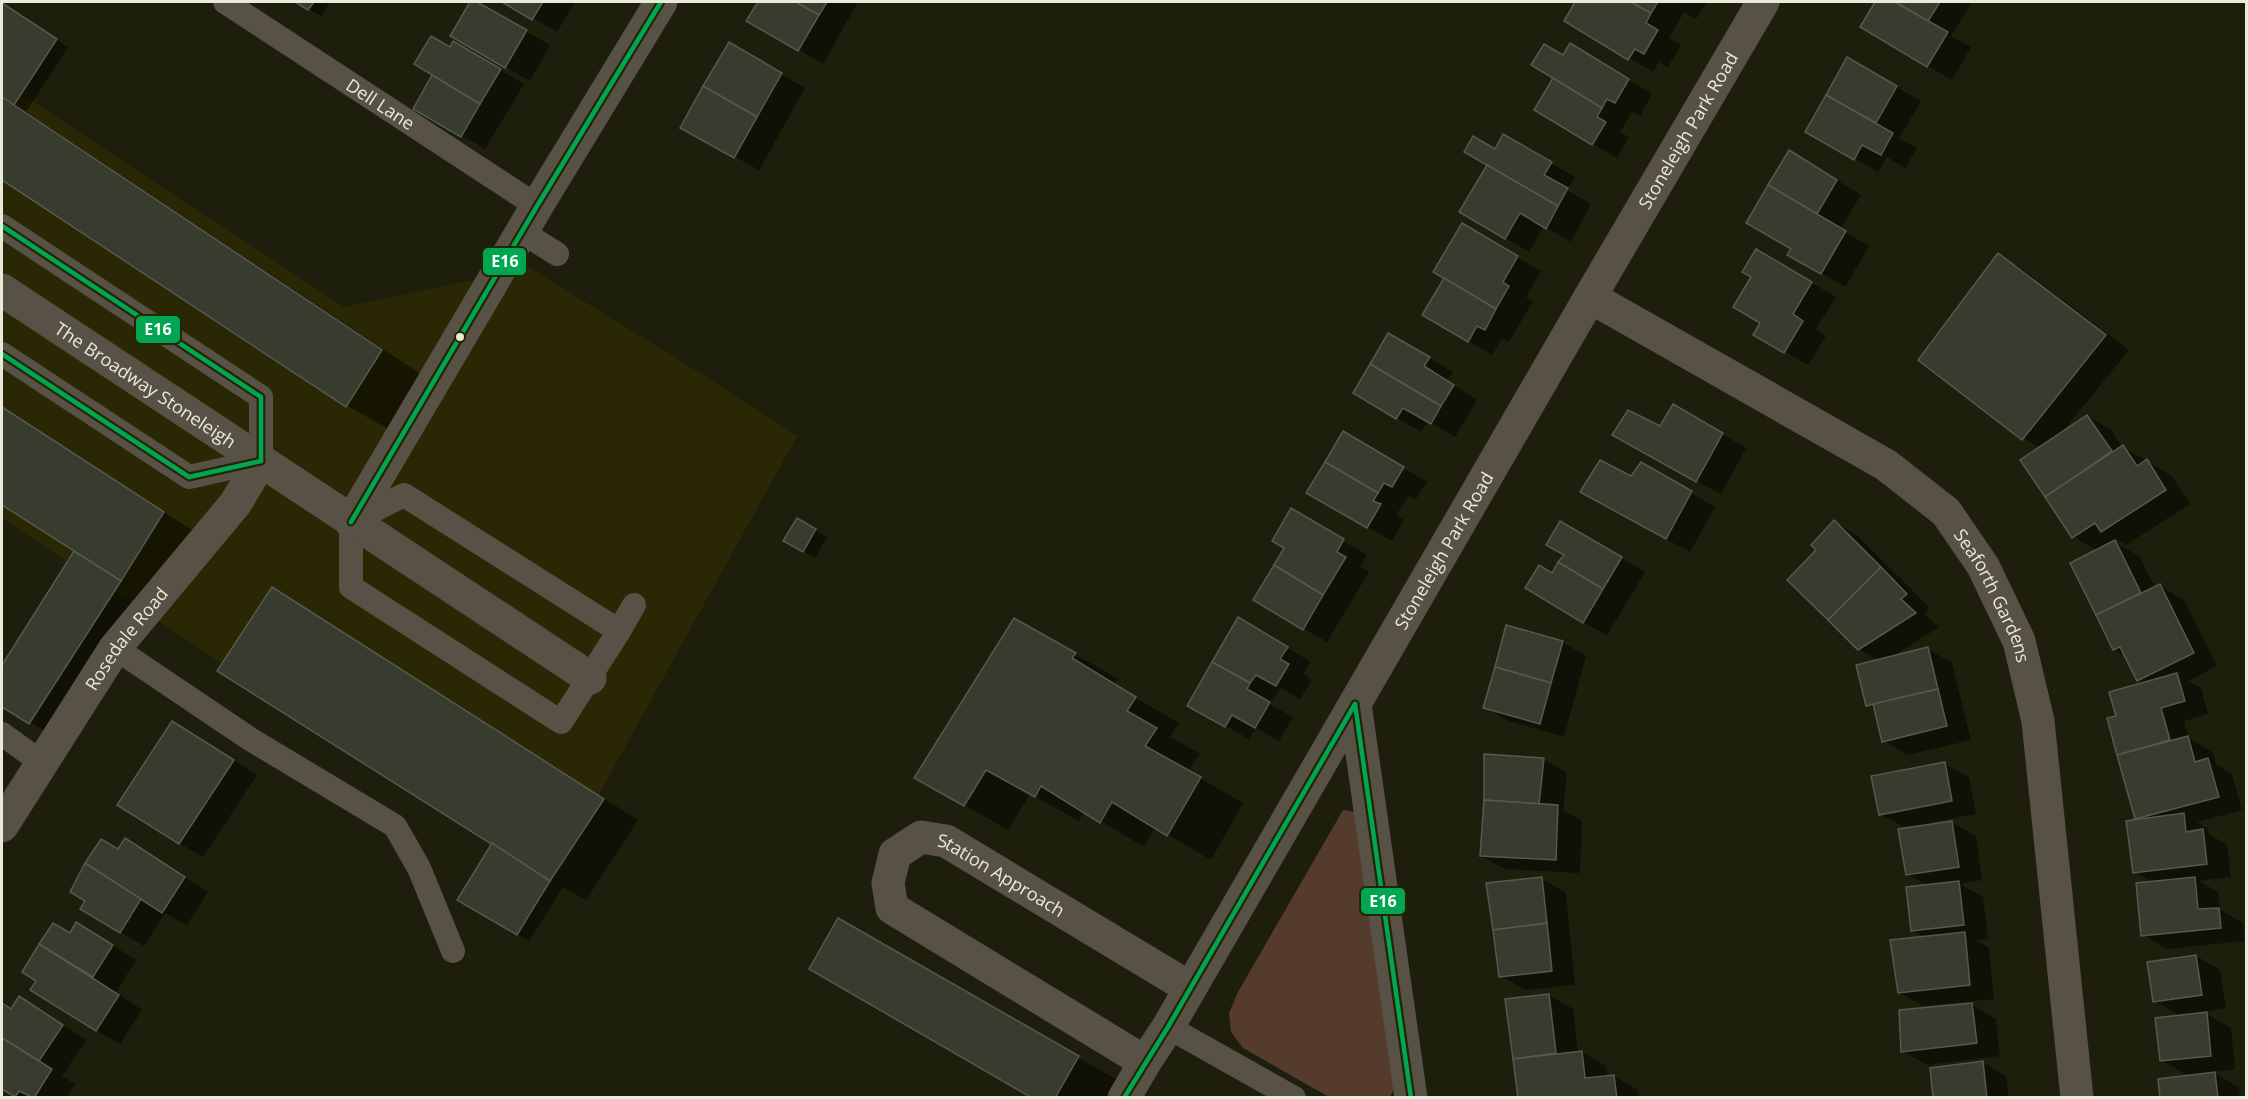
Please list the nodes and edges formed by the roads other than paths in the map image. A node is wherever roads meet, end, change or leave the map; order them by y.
1 (225, 2) edge
2 (661, 2) edge
3 (1763, 2) edge
4 (529, 219) junction
5 (2, 226) edge
6 (557, 254) dead end
7 (2, 290) edge
8 (1590, 297) junction
9 (2, 354) edge
10 (261, 461) junction
11 (351, 522) junction
12 (634, 605) dead end
13 (619, 631) junction
14 (115, 648) junction
15 (590, 678) junction
16 (1355, 704) junction
17 (2, 734) edge
18 (42, 763) junction
19 (2, 826) edge
20 (453, 951) dead end
21 (1190, 988) junction
22 (1168, 1028) junction
23 (1145, 1062) junction
24 (1124, 1098) edge
25 (1294, 1098) edge
26 (1411, 1098) edge
27 (2077, 1098) edge

1 - 4 lane, Dell Lane
2 - 4 street
3 - 8 street, Stoneleigh Park Road
4 - 6 lane, Dell Lane
4 - 11 street
5 - 10 lane
7 - 10 street, The Broadway Stoneleigh
8 - 16 street, Stoneleigh Park Road
8 - 27 street, Seaforth Gardens
9 - 10 lane
10 - 11 street, The Broadway Stoneleigh
10 - 14 street, Rosedale Road
11 - 13 lane
11 - 15 street, The Broadway Stoneleigh
11 - 15 lane
12 - 13 lane
13 - 15 lane
14 - 18 street, Rosedale Road
14 - 20 lane
16 - 21 street, Stoneleigh Park Road
16 - 26 street
17 - 18 lane
18 - 19 street, Rosedale Road
21 - 22 street, Stoneleigh Park Road
21 - 23 street, Station Approach
22 - 23 street, Stoneleigh Park Road
22 - 25 lane
23 - 24 street, Stoneleigh Park Road

